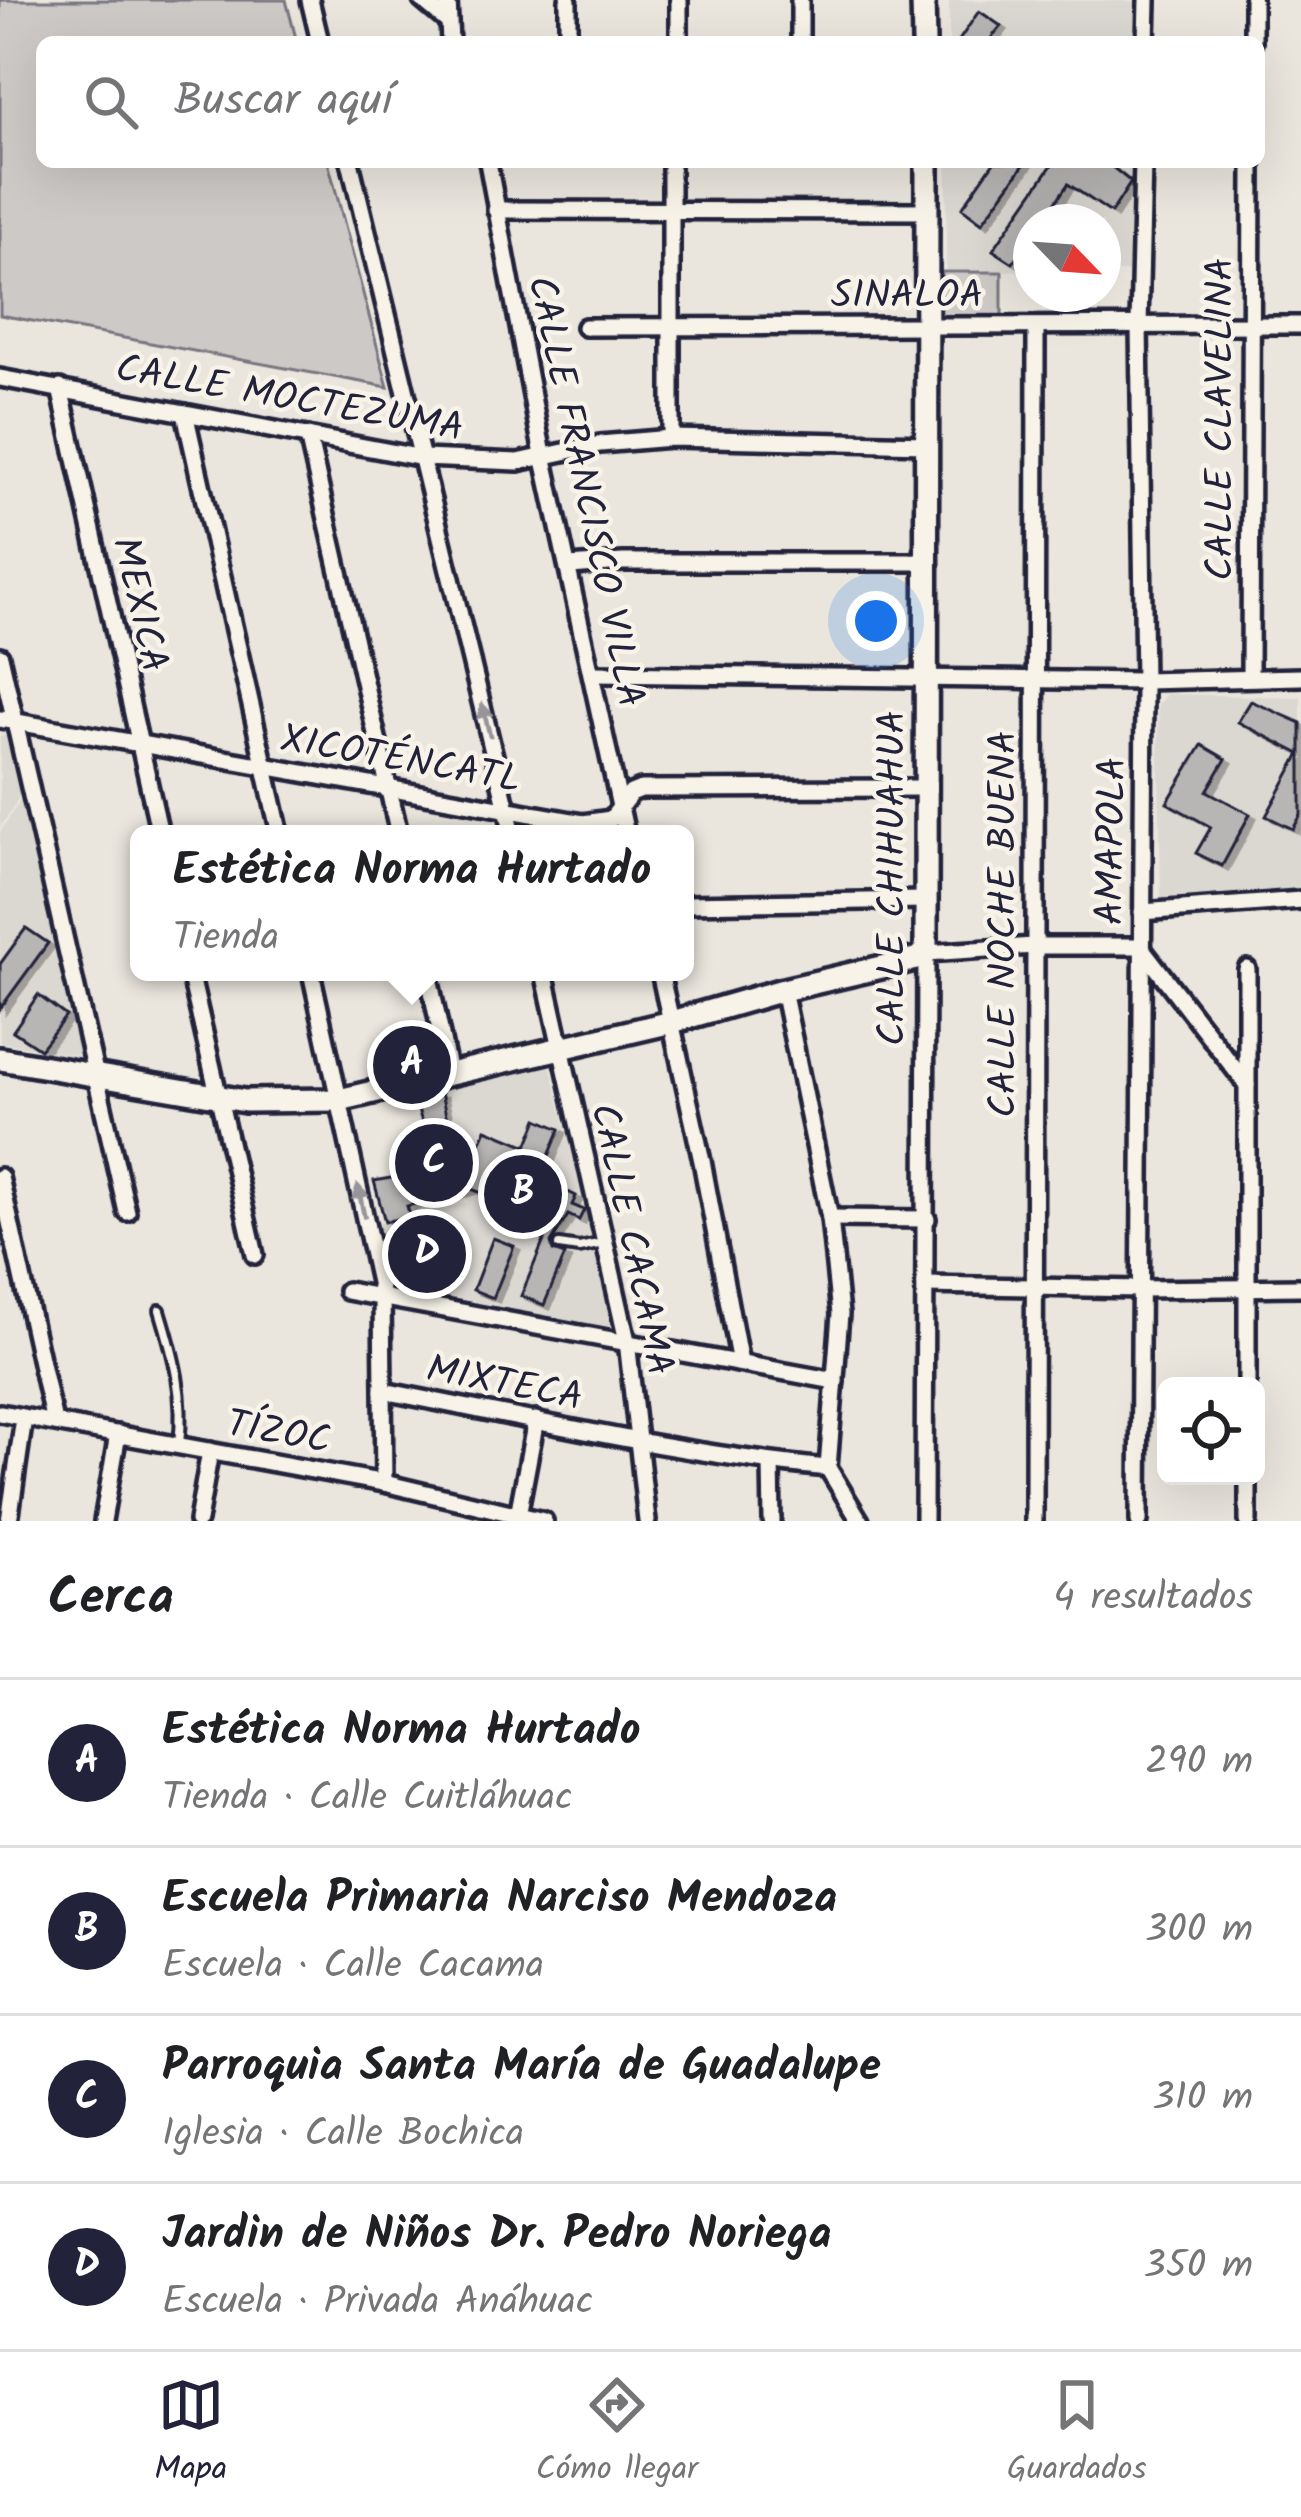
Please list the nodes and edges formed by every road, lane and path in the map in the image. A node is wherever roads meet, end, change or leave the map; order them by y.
1 (310, 0) edge
2 (422, 0) edge
3 (448, 0) edge
4 (568, 0) edge
5 (679, 0) edge
6 (800, 0) edge
7 (922, 0) edge
8 (1147, 0) edge
9 (1253, 0) edge
10 (447, 21) junction
11 (319, 36) edge
12 (449, 36) edge
13 (568, 36) edge
14 (679, 36) edge
15 (800, 36) edge
16 (924, 36) edge
17 (1146, 36) edge
18 (1253, 36) edge
19 (351, 168) edge
20 (489, 168) edge
21 (671, 168) edge
22 (927, 168) edge
23 (1143, 168) edge
24 (1252, 168) edge
25 (496, 210) junction
26 (671, 211) junction
27 (928, 211) junction
28 (673, 324) junction
29 (1139, 326) junction
30 (1252, 326) junction
31 (1301, 326) edge
32 (585, 327) dead end
33 (927, 327) junction
34 (1036, 327) junction
35 (0, 378) edge
36 (60, 388) junction
37 (185, 412) junction
38 (308, 436) junction
39 (670, 438) junction
40 (927, 444) junction
41 (544, 455) junction
42 (423, 458) junction
43 (925, 562) junction
44 (570, 566) junction
45 (0, 656) edge
46 (594, 674) junction
47 (1250, 676) junction
48 (1301, 677) edge
49 (926, 678) junction
50 (1033, 678) junction
51 (1144, 681) junction
52 (8, 720) edge
53 (140, 744) junction
54 (266, 767) junction
55 (924, 788) junction
56 (389, 789) junction
57 (620, 808) junction
58 (507, 809) junction
59 (158, 825) edge
60 (278, 825) edge
61 (396, 825) edge
62 (511, 825) edge
63 (624, 825) edge
64 (924, 900) junction
65 (1301, 900) edge
66 (694, 904) edge
67 (1142, 912) junction
68 (1034, 946) junction
69 (1141, 946) junction
70 (926, 953) junction
71 (1247, 969) dead end
72 (192, 981) edge
73 (313, 981) edge
74 (430, 981) edge
75 (546, 981) edge
76 (662, 981) edge
77 (783, 990) junction
78 (671, 1022) junction
79 (560, 1046) junction
80 (0, 1059) edge
81 (449, 1074) junction
82 (96, 1077) junction
83 (1247, 1084) junction
84 (218, 1097) junction
85 (339, 1100) junction
86 (0, 1177) edge
87 (127, 1212) dead end
88 (830, 1218) junction
89 (927, 1219) junction
90 (604, 1242) junction
91 (559, 1245) dead end
92 (255, 1255) dead end
93 (1034, 1284) junction
94 (925, 1285) junction
95 (1247, 1287) junction
96 (1301, 1287) edge
97 (1141, 1289) junction
98 (347, 1291) dead end
99 (382, 1296) junction
100 (160, 1310) dead end
101 (627, 1341) junction
102 (740, 1363) junction
103 (1247, 1377) edge
104 (835, 1381) junction
105 (383, 1390) junction
106 (0, 1413) edge
107 (24, 1418) junction
108 (536, 1420) junction
109 (54, 1422) junction
110 (118, 1434) junction
111 (638, 1440) junction
112 (178, 1445) junction
113 (210, 1451) junction
114 (771, 1462) junction
115 (828, 1468) junction
116 (384, 1483) junction
117 (1247, 1485) edge
118 (518, 1515) junction
119 (9, 1521) edge
120 (104, 1521) edge
121 (198, 1521) edge
122 (544, 1521) edge
123 (647, 1521) edge
124 (772, 1521) edge
125 (860, 1521) edge
126 (924, 1521) edge
127 (1034, 1521) edge
128 (1139, 1521) edge
129 (1247, 1521) edge

1 - 11 street
2 - 10 street
3 - 10 street
4 - 13 street
5 - 14 street
6 - 15 street
7 - 16 street
8 - 17 street
9 - 18 street
10 - 12 street
19 - 42 street
20 - 25 street, CALLE FRANCISCO VILLA
21 - 26 street
22 - 27 street, CALLE CHIHUAHUA
23 - 29 street, AMAPOLA
24 - 30 street, CALLE CLAVELINA
25 - 26 street
25 - 41 street, CALLE FRANCISCO VILLA
26 - 27 street
26 - 28 street
27 - 33 street, CALLE CHIHUAHUA
28 - 32 street, SINALOA
28 - 33 street, SINALOA
28 - 39 street
29 - 30 street, SINALOA
29 - 34 street, SINALOA
29 - 51 street, AMAPOLA
30 - 31 street, SINALOA
30 - 47 street, CALLE CLAVELINA
33 - 34 street, SINALOA
33 - 40 street, CALLE CHIHUAHUA
34 - 50 street, CALLE NOCHE BUENA
35 - 36 street, CALLE MOCTEZUMA
36 - 37 street, CALLE MOCTEZUMA
36 - 53 street, MEXICA
37 - 38 street, CALLE MOCTEZUMA
37 - 54 street
38 - 42 street, CALLE MOCTEZUMA
38 - 56 street
39 - 40 street, CALLE MOCTEZUMA
39 - 41 street, CALLE MOCTEZUMA
40 - 43 street, CALLE CHIHUAHUA
41 - 42 street, CALLE MOCTEZUMA
41 - 44 street, CALLE FRANCISCO VILLA
58 -> 42 street
43 - 44 street
43 - 49 street, CALLE CHIHUAHUA
44 - 46 street, CALLE FRANCISCO VILLA
45 - 52 street
46 - 49 street
46 - 57 street, CALLE FRANCISCO VILLA
47 - 48 street
47 - 51 street
49 - 50 street
49 - 55 street, CALLE CHIHUAHUA
50 - 51 street
50 - 68 street, CALLE NOCHE BUENA
51 - 67 street, AMAPOLA
52 - 53 street, XICOTÉNCATL
52 - 82 street
53 - 54 street, XICOTÉNCATL
53 - 59 street, MEXICA
54 - 56 street, XICOTÉNCATL
54 - 60 street
55 - 57 street, XICOTÉNCATL
55 - 64 street, CALLE CHIHUAHUA
56 - 58 street, XICOTÉNCATL
56 - 61 street
57 - 58 street, XICOTÉNCATL
57 - 63 street, CALLE FRANCISCO VILLA
58 - 62 street
64 - 66 street
64 - 70 street, CALLE CHIHUAHUA
65 - 67 street
67 - 69 street, AMAPOLA
68 - 69 street
68 - 70 street
68 - 93 street, CALLE NOCHE BUENA
69 - 83 street
69 - 97 street, AMAPOLA
70 - 77 street
70 - 89 street, CALLE CHIHUAHUA
71 - 83 street
72 - 84 street
73 - 85 street
74 - 81 street
75 - 79 street, CALLE CACAMA
76 - 78 street
77 - 78 street
77 - 88 street
78 - 79 street
78 - 102 street
79 - 81 street
79 - 90 street, CALLE CACAMA
80 - 82 street
81 - 85 street
82 - 84 street
82 - 87 street
83 - 95 street
84 - 85 street
84 - 92 street
99 -> 85 street
86 - 109 street
88 - 89 street
88 - 104 street
89 - 94 street, CALLE CHIHUAHUA
90 - 91 lane
90 - 101 street, CALLE CACAMA
93 - 94 street
93 - 97 street
93 - 127 street, CALLE NOCHE BUENA
94 - 126 street, CALLE CHIHUAHUA
95 - 96 street
95 - 97 street
95 - 103 street
97 - 128 street, AMAPOLA
98 - 99 street
99 - 101 street
99 - 105 street
100 - 112 lane
101 - 102 street
101 - 111 street, CALLE CACAMA
102 - 104 street
104 - 115 street
105 - 108 street, MIXTECA
105 - 116 street
106 - 107 street, TÍZOC
107 - 109 street, TÍZOC
107 - 119 street
108 - 111 street, MIXTECA
108 - 118 street
109 - 110 street, TÍZOC
110 - 112 street, TÍZOC
110 - 120 street
111 - 114 street, MIXTECA
111 - 123 street, CALLE CACAMA
112 - 113 street, TÍZOC
113 - 116 street, TÍZOC
113 - 121 street
114 - 115 street, MIXTECA
114 - 124 street
115 - 125 street
116 - 118 street, TÍZOC
117 - 129 street
118 - 122 street, TÍZOC

